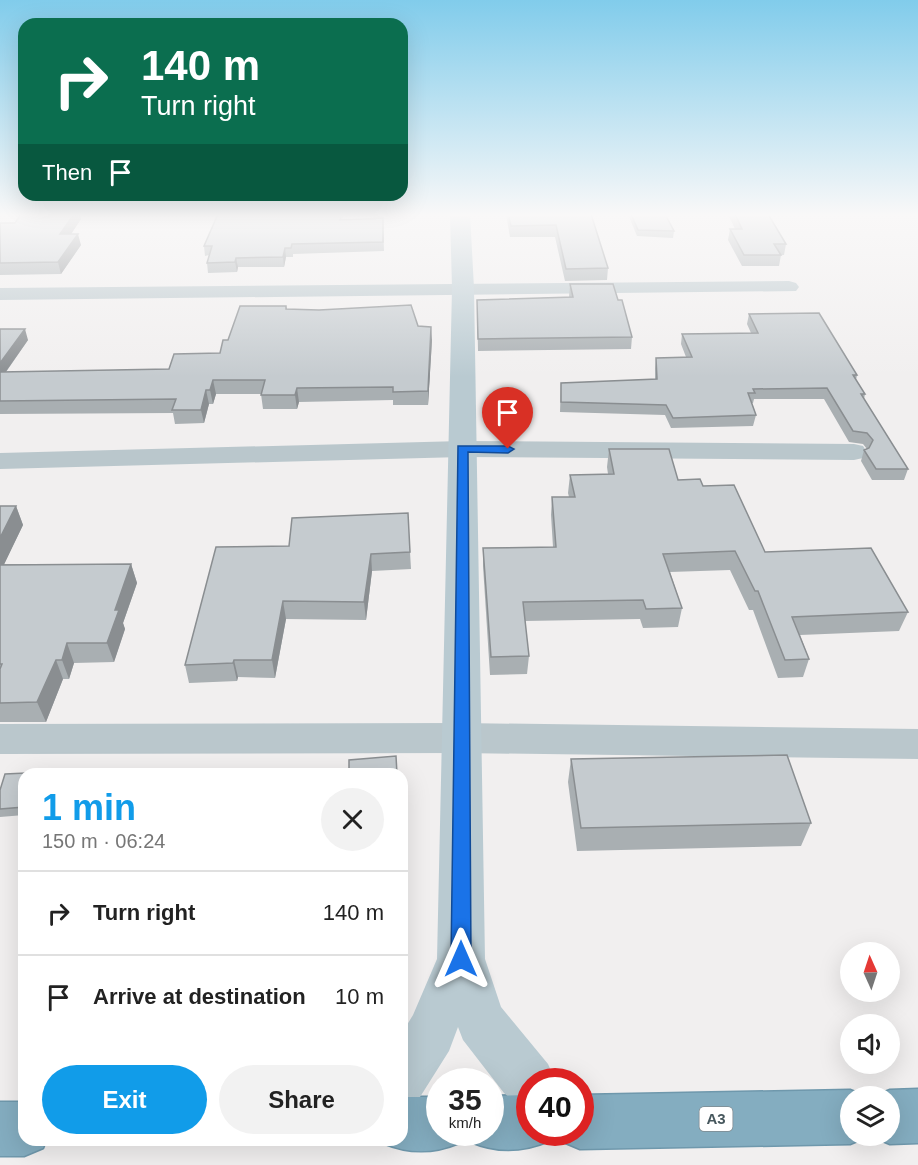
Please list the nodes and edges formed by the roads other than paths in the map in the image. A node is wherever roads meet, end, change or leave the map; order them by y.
1 (462, 268) edge
2 (789, 287) dead end
3 (463, 288) junction
4 (0, 294) edge
5 (462, 449) junction
6 (854, 452) dead end
7 (0, 461) edge
8 (461, 738) junction
9 (0, 739) edge
10 (918, 744) edge
11 (461, 959) junction
12 (517, 1068) edge
13 (408, 1069) edge
14 (918, 1116) edge
15 (840, 1117) edge
16 (900, 1117) edge
17 (594, 1121) edge
18 (408, 1124) edge
19 (426, 1124) edge
20 (0, 1129) edge
21 (18, 1129) edge

1 - 3 street
2 - 3 street
3 - 4 street
3 - 5 street
5 - 6 street
5 - 7 street
5 - 8 street
8 - 9 street
8 - 10 street
8 - 11 street
11 - 12 street
11 - 13 street
14 - 16 highway
15 - 17 highway, A3
18 - 19 highway
20 - 21 highway

